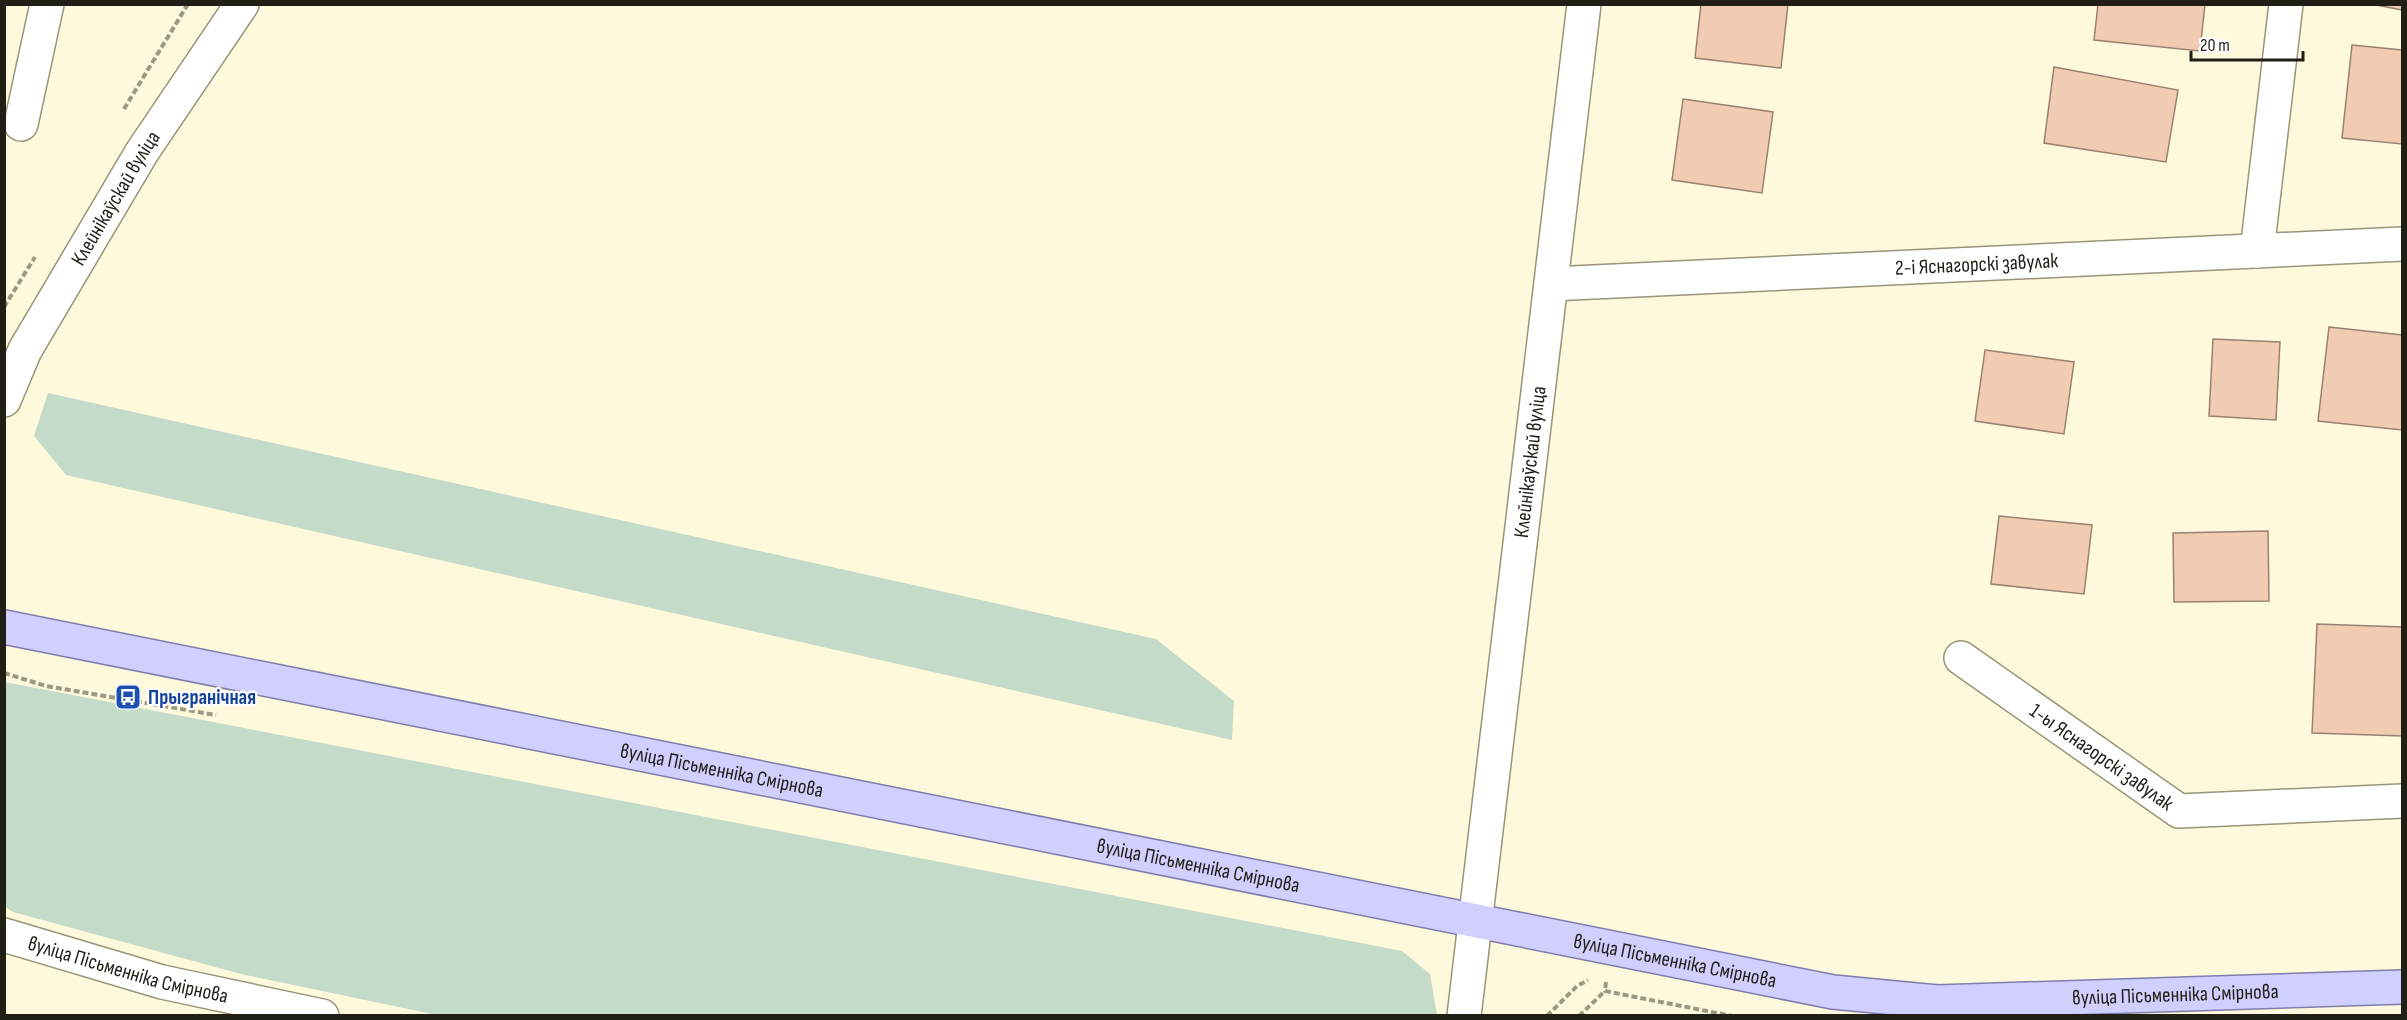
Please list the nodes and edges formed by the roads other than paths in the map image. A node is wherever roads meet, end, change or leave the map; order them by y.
1 (46, 4) edge
2 (242, 4) edge
3 (1584, 4) edge
4 (2286, 4) edge
5 (21, 123) dead end
6 (2403, 244) edge
7 (2257, 251) junction
8 (1551, 284) junction
9 (4, 400) edge
10 (4, 627) edge
11 (1961, 658) dead end
12 (2403, 801) edge
13 (1476, 920) junction
14 (4, 935) edge
15 (2403, 987) edge
16 (322, 1016) edge
17 (1464, 1016) edge

1 - 5 street
2 - 9 street, Клейнікаўскай вуліца
3 - 8 street, Клейнікаўскай вуліца
4 - 7 street
6 - 7 street, 2-і Яснагорскі завулак
7 - 8 street, 2-і Яснагорскі завулак
8 - 13 street, Клейнікаўскай вуліца
10 - 13 main road, вуліца Пісьменніка Смірнова
11 - 12 street, 1-ы Яснагорскі завулак
13 - 15 main road, вуліца Пісьменніка Смірнова
13 - 17 street, Клейнікаўскай вуліца
14 - 16 street, вуліца Пісьменніка Смірнова

